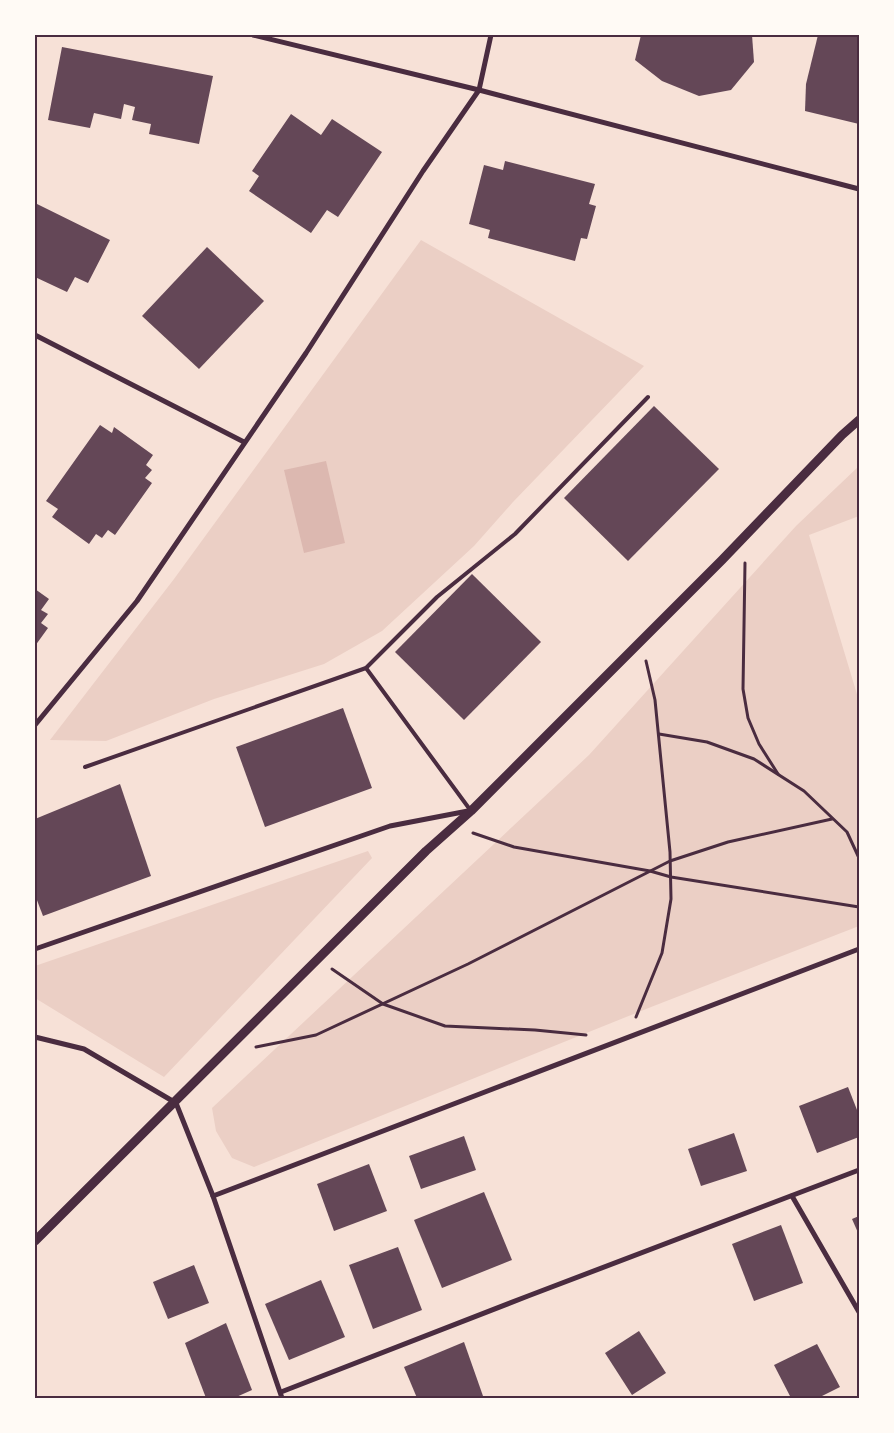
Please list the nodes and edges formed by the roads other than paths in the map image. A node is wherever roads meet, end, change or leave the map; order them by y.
1 (253, 35) edge
2 (491, 35) edge
3 (479, 90) junction
4 (859, 189) edge
5 (35, 335) edge
6 (648, 397) dead end
7 (859, 420) edge
8 (244, 442) junction
9 (366, 668) junction
10 (35, 725) edge
11 (85, 767) dead end
12 (471, 811) junction
13 (35, 949) edge
14 (859, 949) edge
15 (35, 1037) edge
16 (176, 1103) junction
17 (859, 1170) edge
18 (213, 1196) junction
19 (792, 1196) junction
20 (35, 1241) edge
21 (859, 1312) edge
22 (281, 1395) edge

1 - 3 street
2 - 3 street
3 - 4 street
3 - 8 street
5 - 8 street
6 - 9 lane
7 - 12 street
8 - 10 street
9 - 11 lane
9 - 12 lane
12 - 13 street
12 - 16 street
14 - 18 street
15 - 16 street
16 - 18 street
16 - 20 street
17 - 19 street
18 - 22 street
19 - 21 street
19 - 22 street

